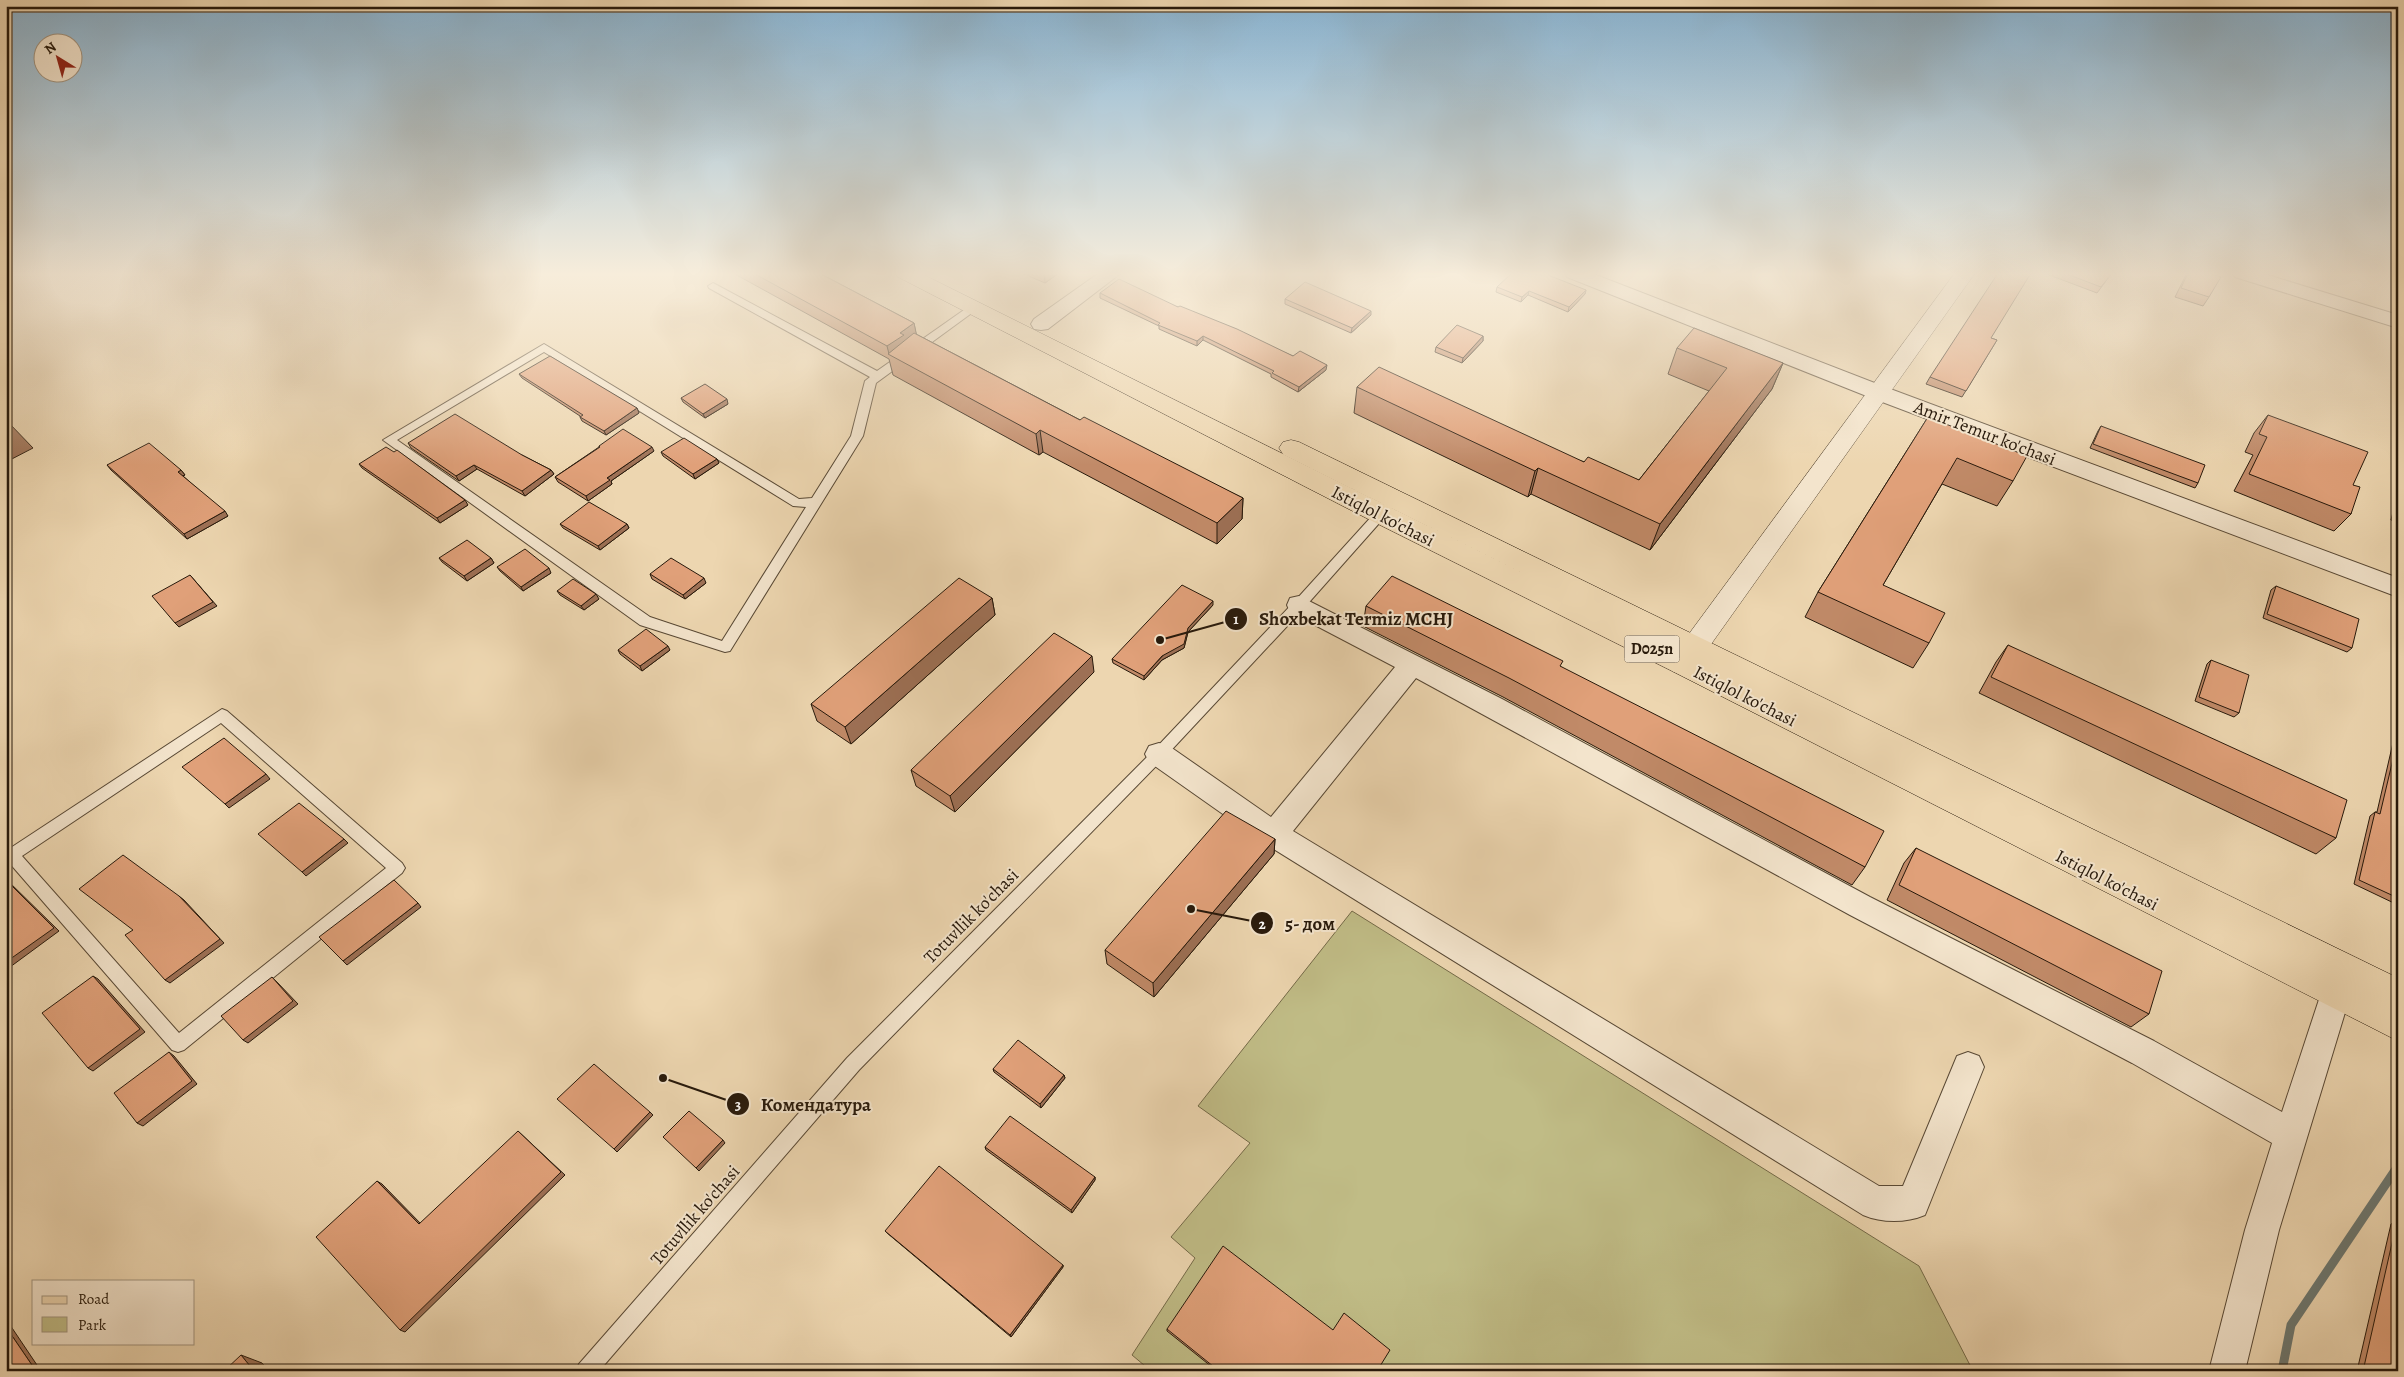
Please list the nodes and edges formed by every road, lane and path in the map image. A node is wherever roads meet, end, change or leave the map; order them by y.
1 (806, 337) edge
2 (932, 337) edge
3 (1037, 337) edge
4 (1067, 337) edge
5 (1738, 337) edge
6 (1917, 337) edge
7 (877, 376) junction
8 (1877, 392) junction
9 (815, 502) junction
10 (1388, 507) junction
11 (2398, 588) edge
12 (1300, 605) junction
13 (1688, 656) junction
14 (1413, 664) junction
15 (1159, 754) junction
16 (1274, 834) junction
17 (9, 854) edge
18 (2339, 982) junction
19 (2398, 994) edge
20 (2398, 1026) edge
21 (1968, 1067) dead end
22 (2292, 1136) junction
23 (586, 1371) edge
24 (2227, 1371) edge

1 - 7 lane
2 - 7 lane
3 - 10 main road, Istiqlol ko'chasi / D025n
4 - 10 main road, Istiqlol ko'chasi / D025n
5 - 8 street, Amir Temur ko'chasi
6 - 8 street
7 - 9 lane
8 - 11 street, Amir Temur ko'chasi
8 - 13 street
9 - 9 lane
10 - 12 lane, Totuvllik ko'chasi
10 - 13 main road, Istiqlol ko'chasi / D025n
12 - 14 street
12 - 15 lane, Totuvllik ko'chasi
13 - 18 main road, Istiqlol ko'chasi / D025n
14 - 16 street
14 - 22 street
15 - 16 street
15 - 23 lane, Totuvllik ko'chasi
16 - 21 street
17 - 17 lane
18 - 19 main road, Istiqlol ko'chasi / D025n
18 - 20 main road, Istiqlol ko'chasi / D025n
18 - 22 street
22 - 24 street

